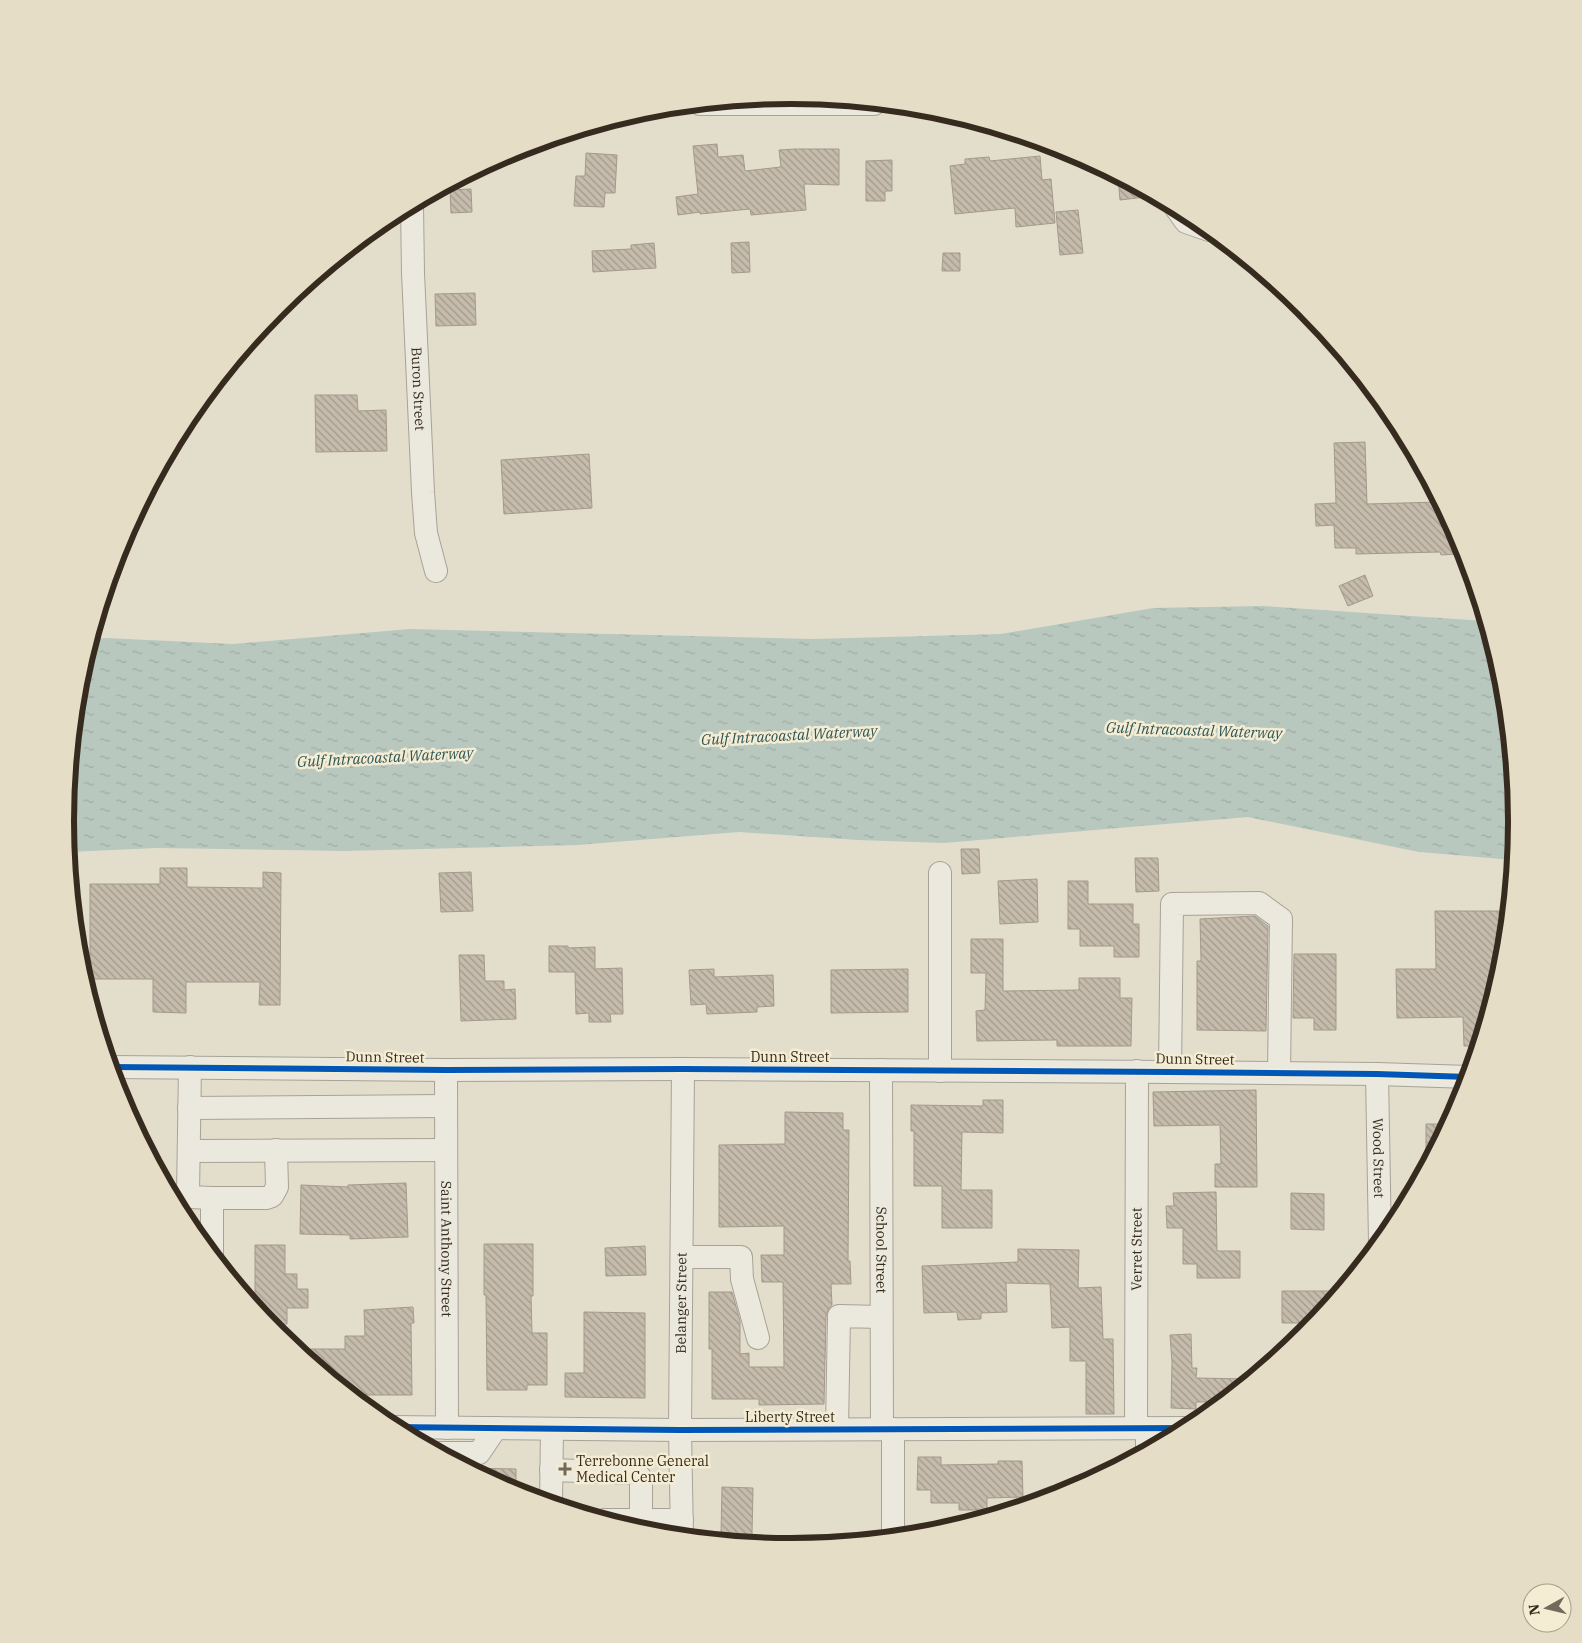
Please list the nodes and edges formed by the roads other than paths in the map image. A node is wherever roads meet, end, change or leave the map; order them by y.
1 (412, 213) edge
2 (436, 571) dead end
3 (940, 873) dead end
4 (117, 1067) edge
5 (190, 1067) junction
6 (683, 1069) junction
7 (446, 1070) junction
8 (880, 1070) junction
9 (940, 1071) junction
10 (1137, 1072) junction
11 (1170, 1072) junction
12 (1279, 1073) junction
13 (1377, 1074) junction
14 (1461, 1077) edge
15 (446, 1106) junction
16 (189, 1108) junction
17 (276, 1150) junction
18 (446, 1150) junction
19 (189, 1151) junction
20 (212, 1198) junction
21 (1380, 1230) edge
22 (212, 1244) edge
23 (682, 1256) junction
24 (882, 1317) junction
25 (758, 1338) dead end
26 (407, 1427) edge
27 (447, 1428) junction
28 (496, 1428) junction
29 (1142, 1428) junction
30 (1173, 1428) edge
31 (552, 1429) junction
32 (837, 1429) junction
33 (887, 1429) junction
34 (680, 1430) junction
35 (1146, 1445) edge
36 (451, 1453) edge
37 (552, 1470) junction
38 (551, 1498) edge
39 (641, 1523) edge
40 (658, 1526) edge
41 (682, 1528) edge
42 (892, 1532) edge

1 - 2 street, Buron Street
3 - 9 street
4 - 5 street, Dunn Street
5 - 7 street, Dunn Street
5 - 16 street
6 - 7 street, Dunn Street
6 - 8 street, Dunn Street
6 - 23 street, Belanger Street
7 - 15 street, Saint Anthony Street
8 - 9 street, Dunn Street
8 - 24 street, School Street
9 - 10 street, Dunn Street
10 - 11 street, Dunn Street
10 - 29 street, Verret Street
11 - 12 street, Dunn Street
11 - 12 street
12 - 13 street, Dunn Street
13 - 14 street, Dunn Street
13 - 21 street, Wood Street
15 - 16 street
15 - 18 street, Saint Anthony Street
16 - 19 street
17 - 18 street
17 - 19 street
17 - 20 street
18 - 27 street, Saint Anthony Street
19 - 20 street
20 - 22 street
23 - 25 street
23 - 34 street, Belanger Street
24 - 32 street
24 - 33 street, School Street
26 - 27 street, Liberty Street
27 - 28 street, Liberty Street
28 - 31 street, Liberty Street
28 - 36 street
29 - 30 street, Liberty Street
29 - 33 street, Liberty Street
29 - 35 street, Verret Street
31 - 34 street, Liberty Street
31 - 37 street
32 - 33 street, Liberty Street
32 - 34 street, Liberty Street
33 - 42 street, School Street
34 - 41 street, Belanger Street
37 - 38 street
37 - 39 street
40 - 41 street

